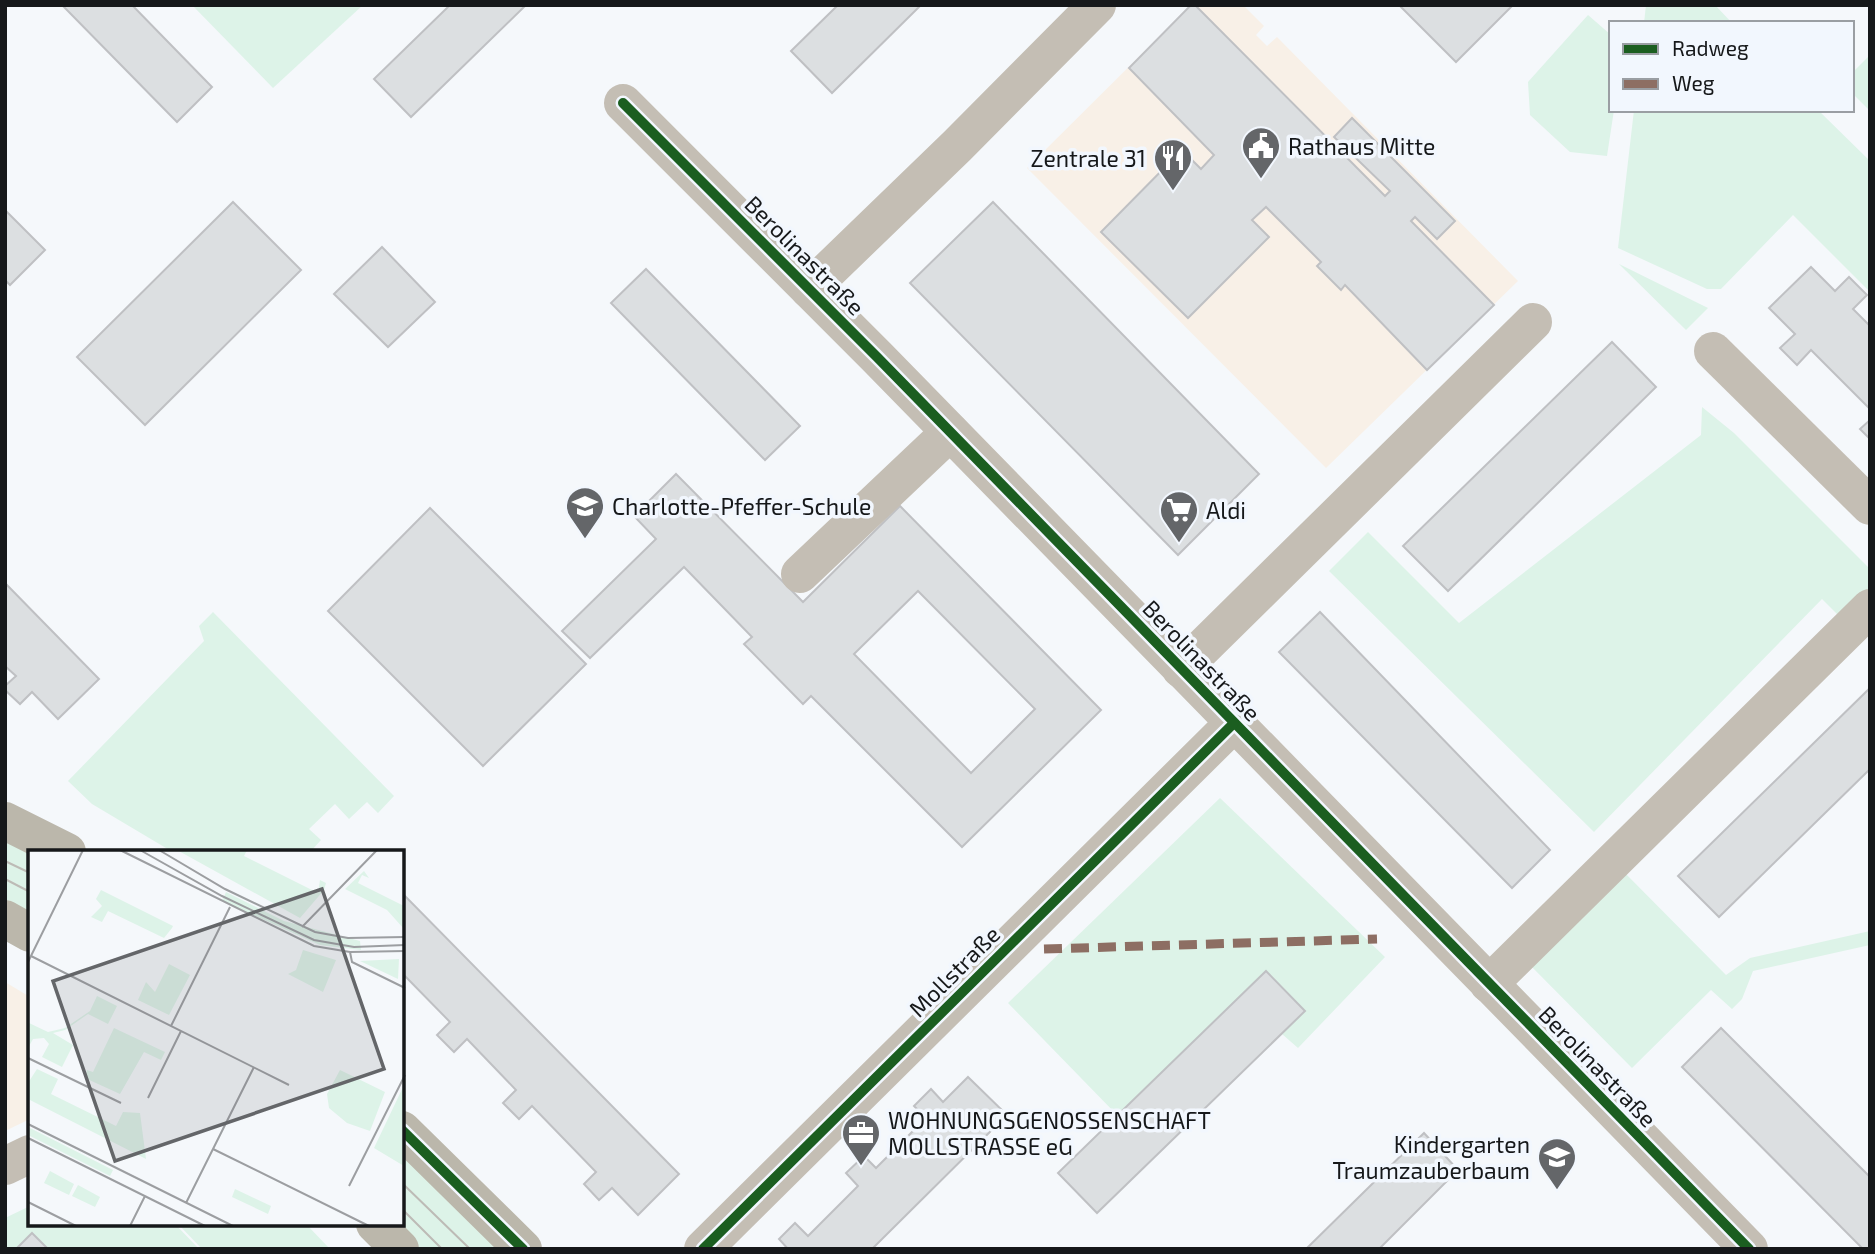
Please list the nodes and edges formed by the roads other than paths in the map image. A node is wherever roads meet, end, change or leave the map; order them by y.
1 (1097, 5) edge
2 (624, 103) dead end
3 (809, 289) junction
4 (1533, 322) dead end
5 (1713, 351) dead end
6 (950, 432) junction
7 (1870, 506) edge
8 (800, 574) dead end
9 (1870, 608) edge
10 (1181, 669) junction
11 (1234, 723) junction
12 (5, 821) edge
13 (65, 850) edge
14 (5, 919) edge
15 (28, 932) edge
16 (1489, 984) junction
17 (404, 1132) edge
18 (28, 1155) edge
19 (5, 1166) edge
20 (377, 1226) edge
21 (400, 1249) edge
22 (523, 1249) edge
23 (703, 1249) edge
24 (1749, 1249) edge

1 - 3 street, Berolinastraße
2 - 3 street, Berolinastraße
3 - 6 street, Berolinastraße
4 - 10 street, Berolinastraße
5 - 7 street
6 - 8 street
6 - 10 street, Berolinastraße
9 - 16 street
10 - 11 street, Berolinastraße
11 - 16 street, Berolinastraße
11 - 23 street, Mollstraße
12 - 13 main road
14 - 15 main road
16 - 24 street, Berolinastraße
17 - 22 main road
18 - 19 street
20 - 21 main road

